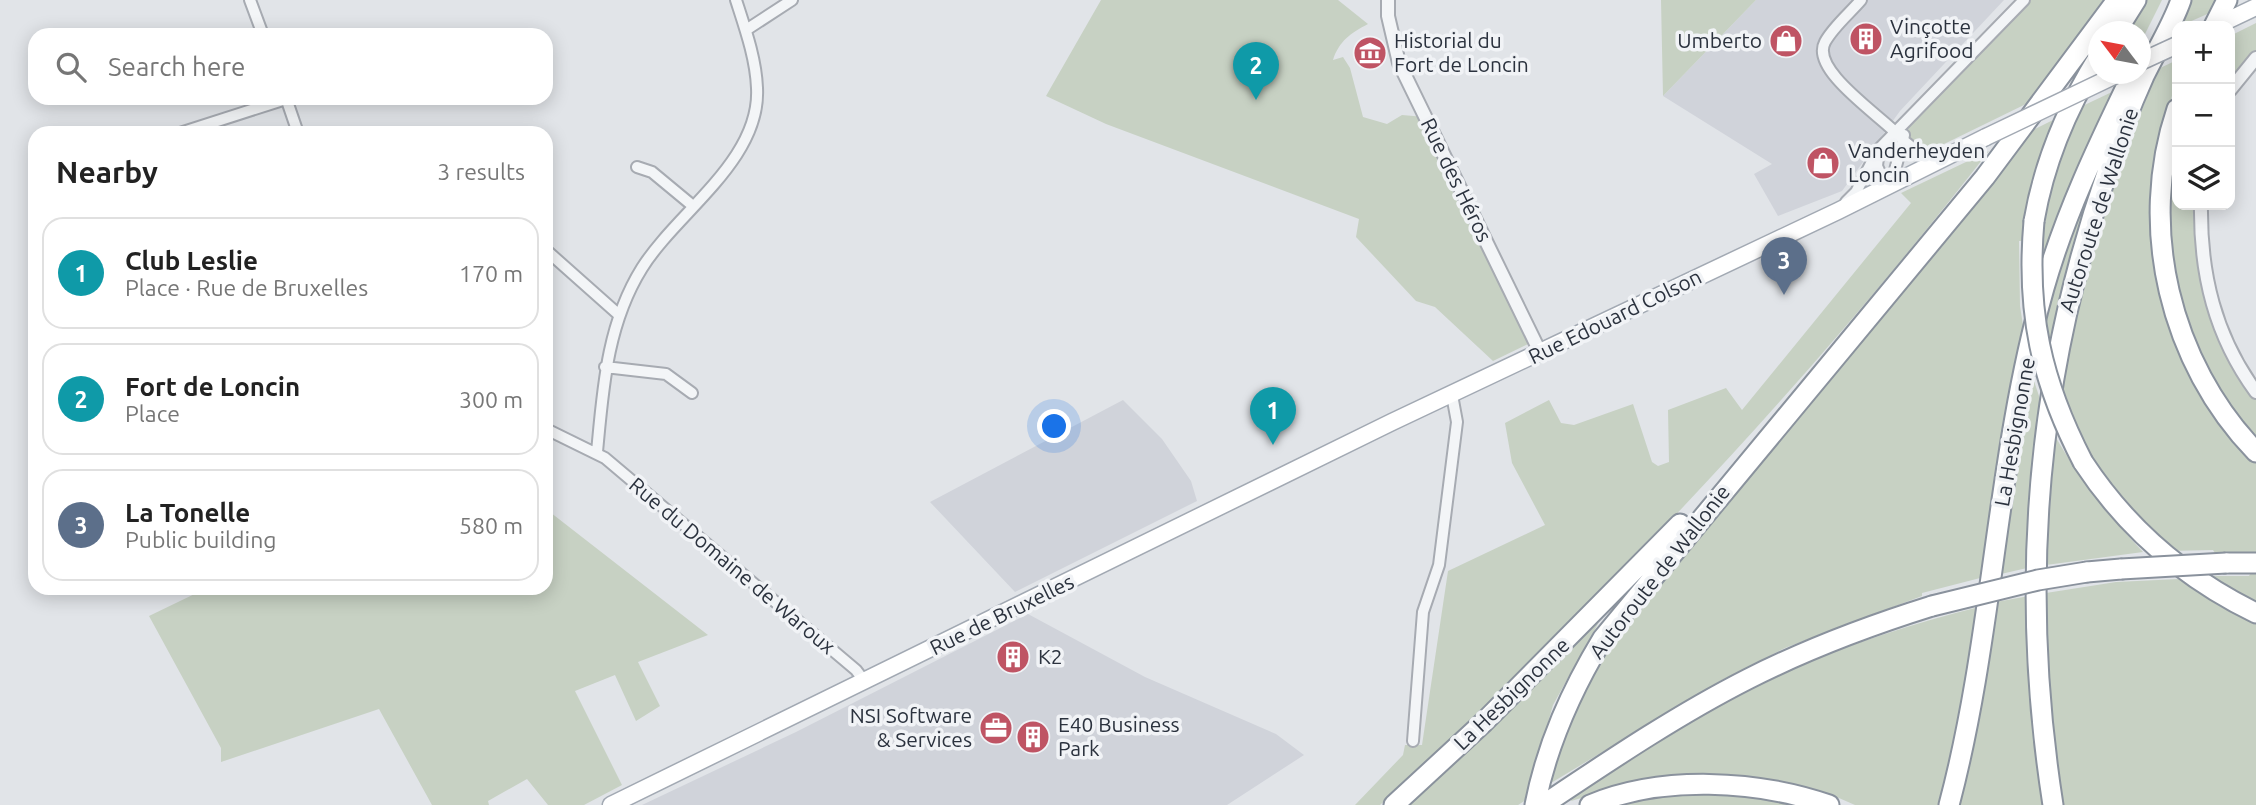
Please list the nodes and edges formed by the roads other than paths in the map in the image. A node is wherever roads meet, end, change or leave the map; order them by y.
1 (250, 0) edge
2 (736, 0) edge
3 (792, 0) edge
4 (1388, 0) edge
5 (1861, 0) edge
6 (2024, 0) edge
7 (2117, 0) edge
8 (2136, 0) edge
9 (2173, 0) edge
10 (2180, 0) edge
11 (2227, 0) edge
12 (2249, 10) edge
13 (2123, 21) edge
14 (2217, 21) edge
15 (2226, 21) edge
16 (260, 28) edge
17 (746, 30) junction
18 (2151, 41) edge
19 (2172, 47) edge
20 (2151, 56) edge
21 (2256, 58) edge
22 (2088, 76) edge
23 (2097, 84) edge
24 (2128, 84) edge
25 (2235, 84) edge
26 (265, 105) edge
27 (288, 105) edge
28 (1911, 116) junction
29 (201, 126) edge
30 (296, 126) edge
31 (2172, 128) edge
32 (1893, 132) junction
33 (1903, 141) junction
34 (1879, 149) junction
35 (1951, 154) junction
36 (637, 167) dead end
37 (1886, 186) junction
38 (693, 206) junction
39 (1842, 208) junction
40 (2202, 210) edge
41 (553, 256) edge
42 (618, 314) junction
43 (1541, 354) junction
44 (606, 367) junction
45 (2256, 392) edge
46 (692, 393) dead end
47 (1452, 396) junction
48 (1802, 397) junction
49 (1392, 422) joint
50 (553, 432) edge
51 (597, 452) junction
52 (2256, 452) edge
53 (2256, 563) edge
54 (2256, 613) edge
55 (865, 682) junction
56 (1413, 741) dead end
57 (611, 805) edge
58 (1394, 805) edge
59 (1535, 805) edge
60 (1543, 805) edge
61 (1590, 805) edge
62 (1829, 805) edge
63 (1949, 805) edge
64 (2053, 805) edge

1 - 16 street
2 - 17 street
3 - 17 street
4 - 43 street, Rue des Héros
5 - 32 street
6 - 28 street
7 - 48 highway
8 - 13 highway
9 - 18 highway
10 - 64 highway, Autoroute de Wallonie
11 - 14 highway
12 - 15 main road
17 - 38 street
19 - 20 main road, bridge
21 - 25 street
22 - 54 highway, bridge
23 - 35 main road, Rue Edouard Colson, bridge
24 - 63 highway, La Hesbignonne
26 - 29 street
27 - 30 street
28 - 32 street
28 - 33 street
31 - 52 highway
32 - 33 street
32 - 34 street
33 - 35 street
33 - 37 street
34 - 37 street
34 - 39 street
35 - 37 main road, Rue Edouard Colson
36 - 38 street
37 - 39 main road, Rue Edouard Colson
38 - 42 street
39 - 43 main road, Rue Edouard Colson
40 - 45 street
41 - 42 street
42 - 44 street
43 - 47 main road, Rue Edouard Colson
44 - 46 street
44 - 51 street
47 - 49 main road, Rue Edouard Colson
47 - 56 street
48 - 58 highway, La Hesbignonne
48 - 59 highway, Autoroute de Wallonie
49 - 55 main road, Rue de Bruxelles
50 - 51 street, Rue du Domaine de Waroux
51 - 55 street, Rue du Domaine de Waroux
53 - 60 highway, bridge
55 - 57 main road, Rue de Bruxelles
61 - 62 highway

